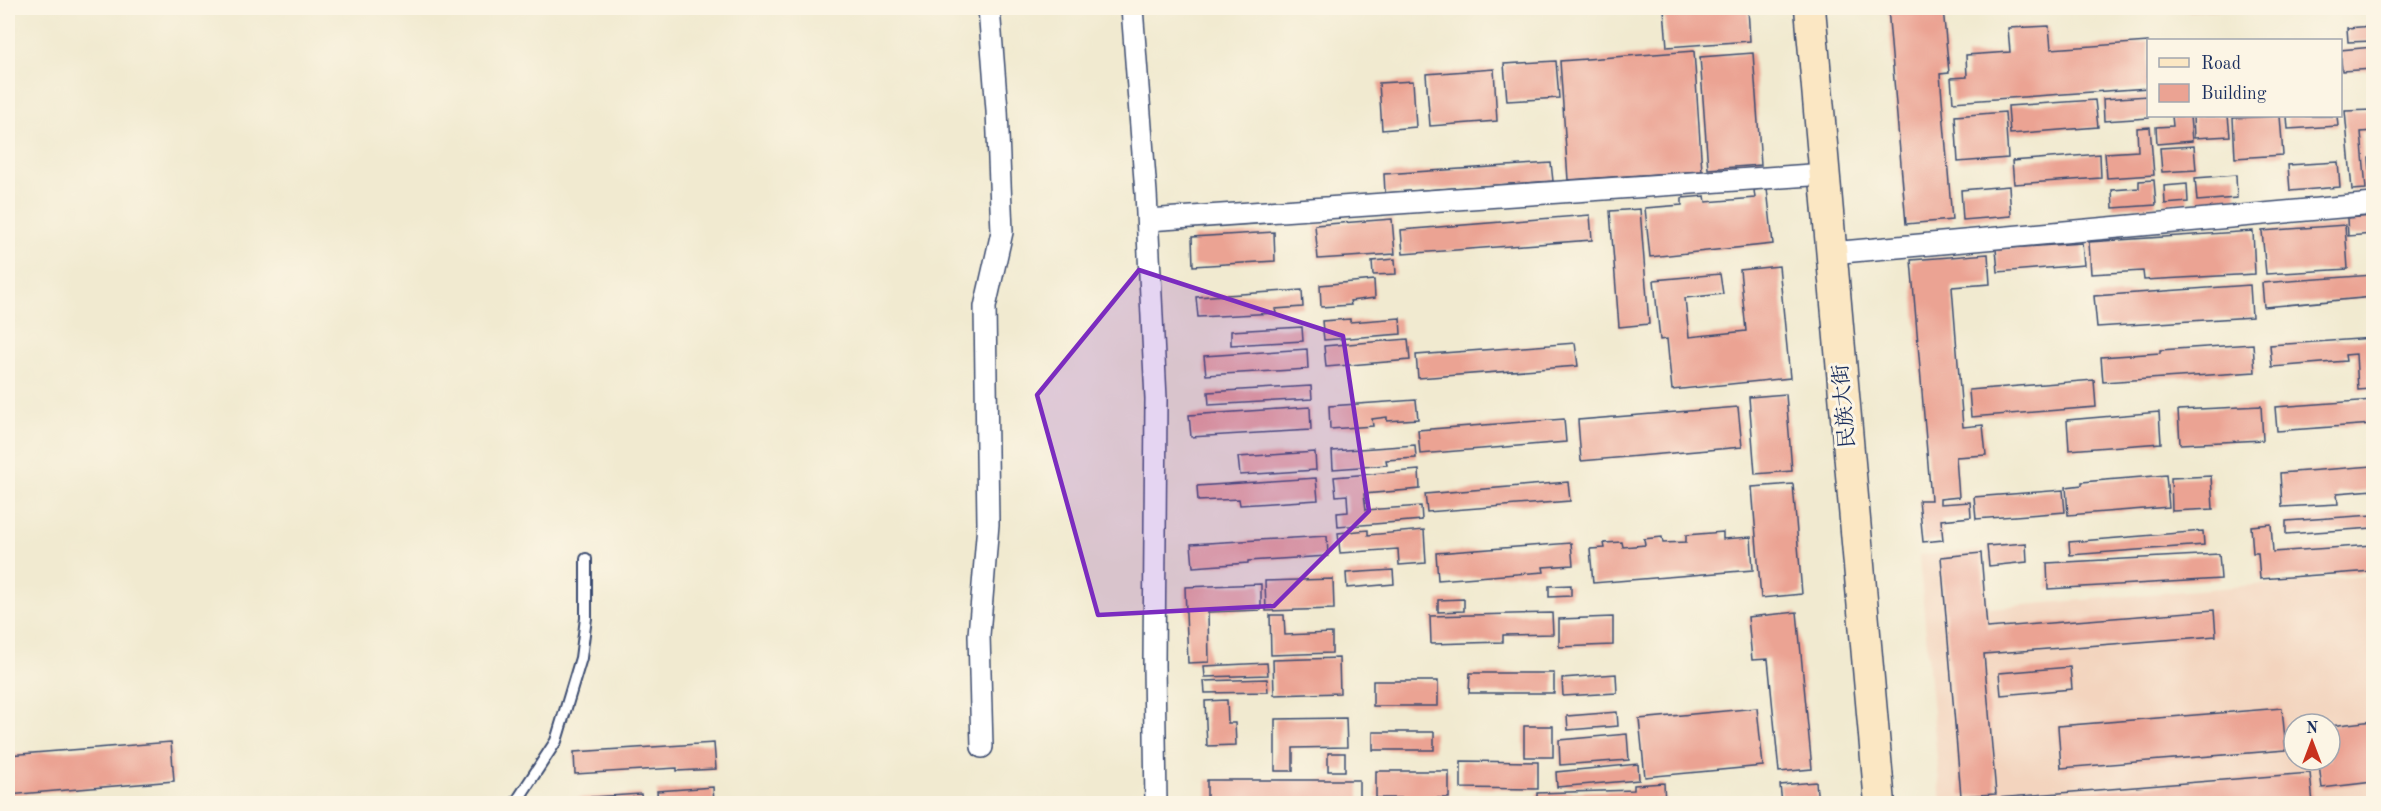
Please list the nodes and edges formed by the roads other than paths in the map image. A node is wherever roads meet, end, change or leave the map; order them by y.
1 (989, 8) edge
2 (1132, 8) edge
3 (1808, 9) edge
4 (1825, 174) junction
5 (2373, 204) edge
6 (1148, 220) junction
7 (1832, 253) junction
8 (586, 559) dead end
9 (982, 747) dead end
10 (515, 804) edge
11 (1156, 804) edge
12 (1880, 804) edge

1 - 9 street
2 - 6 street
3 - 4 main road, 民族大街
4 - 6 street
4 - 7 main road, 民族大街
5 - 7 street
6 - 11 street
7 - 12 main road, 民族大街
8 - 10 lane

